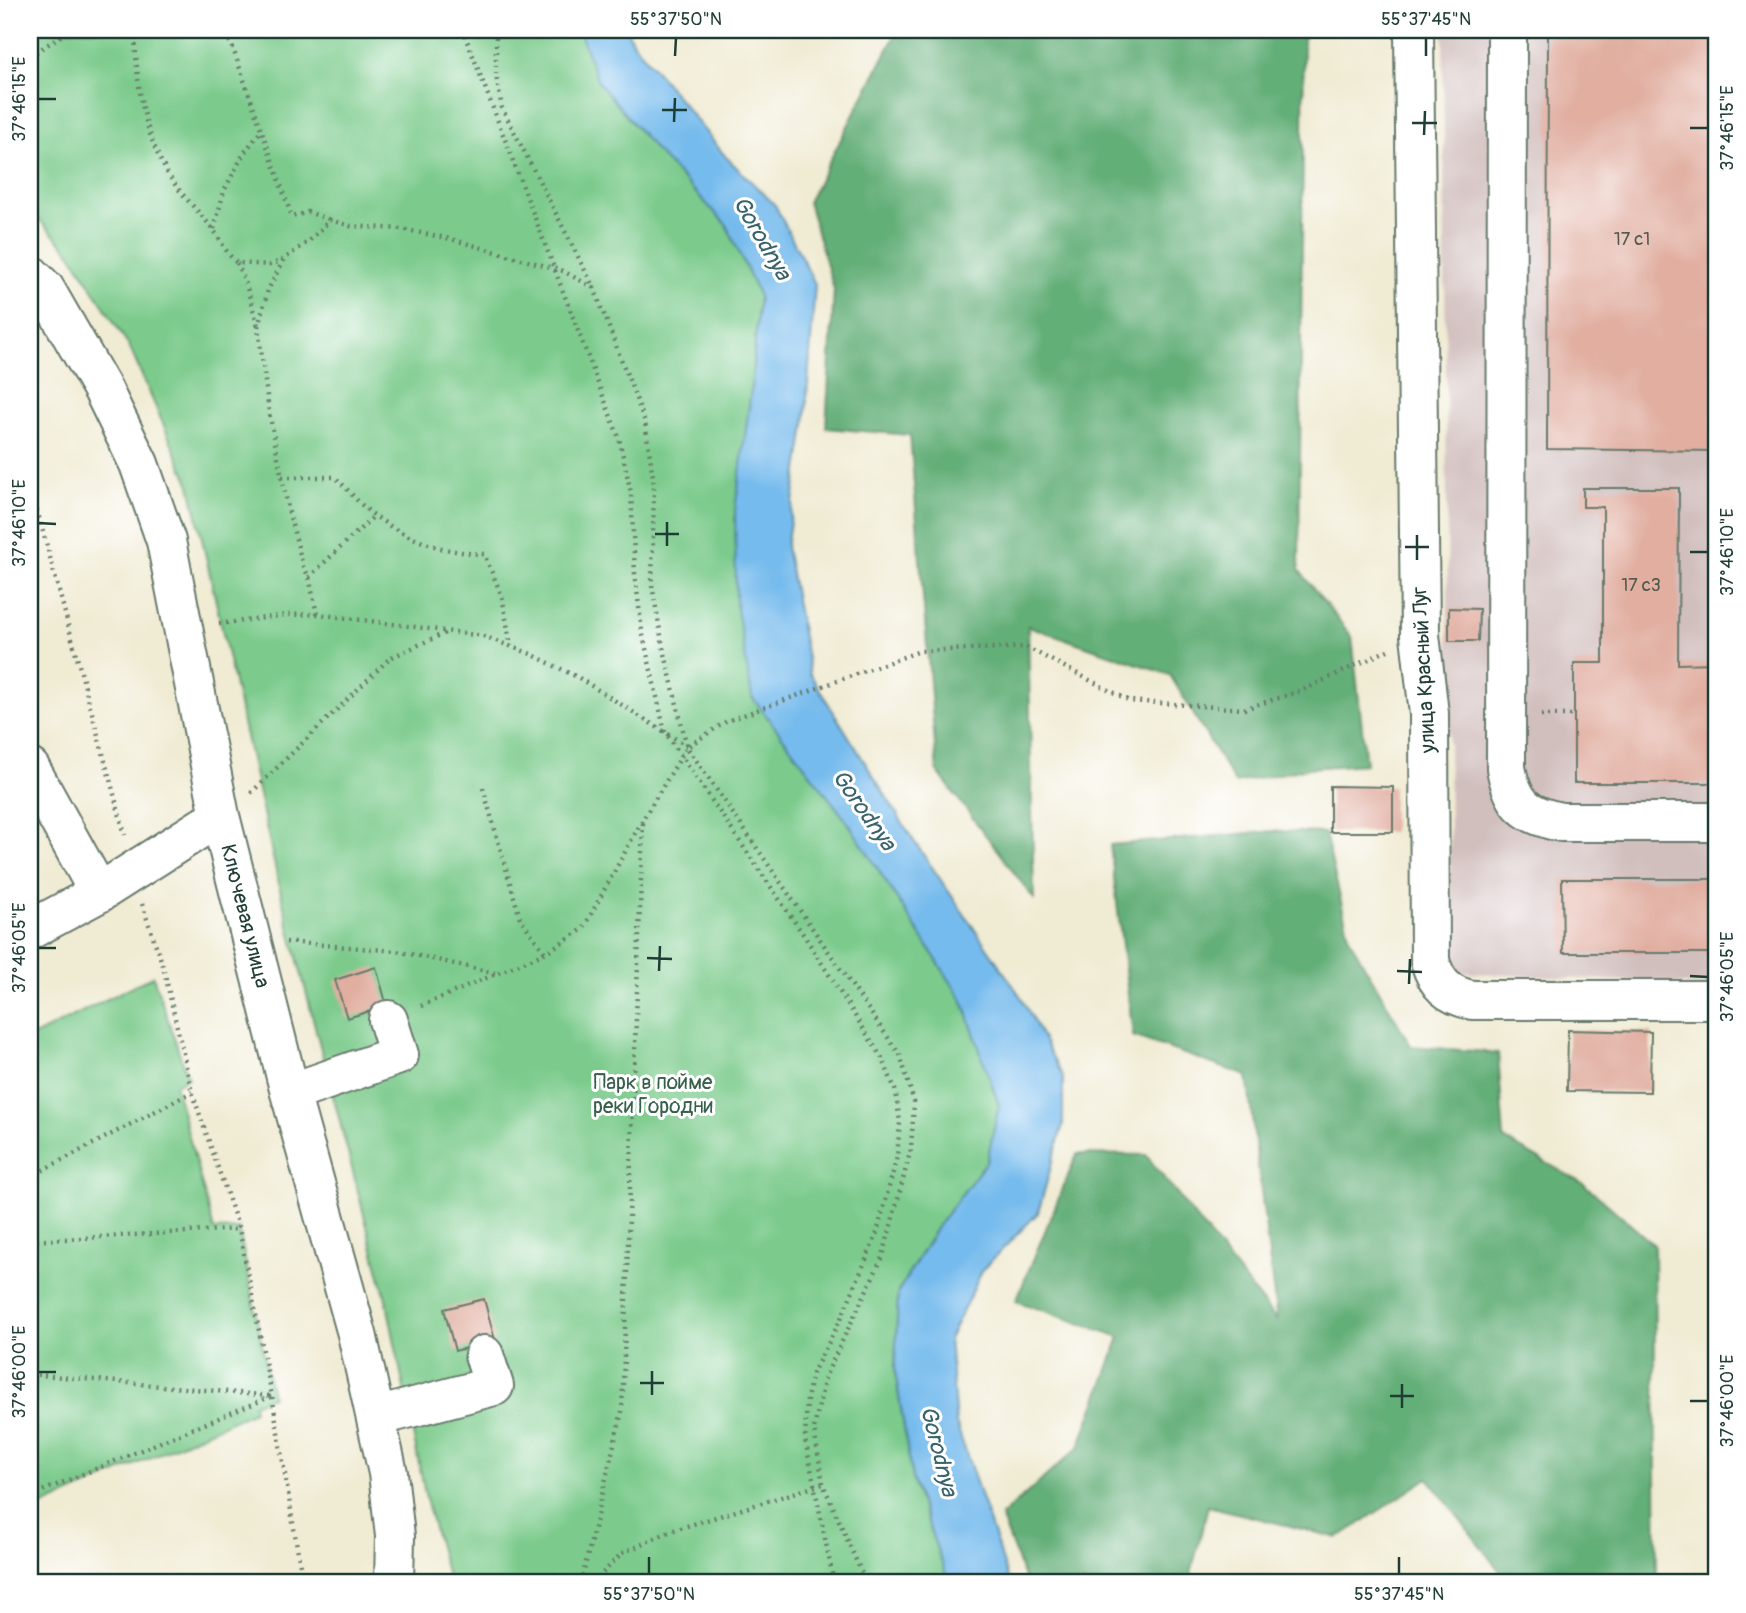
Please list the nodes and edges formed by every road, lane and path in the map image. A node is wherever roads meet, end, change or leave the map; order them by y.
1 (69, 30) edge
2 (135, 30) edge
3 (220, 30) edge
4 (496, 30) edge
5 (1414, 30) edge
6 (1507, 30) edge
7 (465, 35) dead end
8 (30, 56) edge
9 (502, 108) junction
10 (499, 124) junction
11 (262, 130) junction
12 (330, 220) junction
13 (214, 230) junction
14 (284, 259) junction
15 (237, 263) junction
16 (553, 268) junction
17 (30, 274) edge
18 (594, 288) junction
19 (258, 327) junction
20 (282, 477) junction
21 (30, 490) edge
22 (375, 515) junction
23 (309, 577) junction
24 (317, 614) junction
25 (210, 625) dead end
26 (449, 631) junction
27 (1420, 635) junction
28 (511, 646) junction
29 (665, 732) junction
30 (687, 747) junction
31 (681, 757) junction
32 (30, 768) edge
33 (483, 788) dead end
34 (231, 808) junction
35 (643, 819) junction
36 (1716, 822) edge
37 (134, 870) junction
38 (99, 893) junction
39 (30, 930) edge
40 (284, 942) dead end
41 (545, 953) junction
42 (497, 974) junction
43 (1716, 1000) edge
44 (388, 1020) joint
45 (192, 1092) junction
46 (290, 1093) junction
47 (30, 1177) edge
48 (239, 1229) junction
49 (30, 1241) edge
50 (484, 1355) dead end
51 (30, 1374) edge
52 (272, 1396) junction
53 (376, 1417) junction
54 (388, 1473) junction
55 (823, 1484) junction
56 (813, 1487) junction
57 (30, 1496) edge
58 (303, 1583) edge
59 (394, 1583) edge
60 (417, 1583) edge
61 (581, 1583) edge
62 (593, 1583) edge
63 (834, 1583) edge
64 (866, 1583) edge

1 - 8 path
2 - 13 path
3 - 11 path
4 - 9 path
5 - 27 street, улица Красный Луг
6 - 36 street
7 - 10 path
9 - 10 path
9 - 18 path
10 - 16 path
11 - 12 path
11 - 13 path
12 - 14 path
12 - 16 path
13 - 15 path
14 - 15 path
14 - 19 path
15 - 19 path
16 - 18 path
16 - 29 path
17 - 34 street, Ключевая улица
18 - 30 path
19 - 20 path
20 - 22 path
20 - 23 path
21 - 37 path
22 - 23 path
22 - 28 path
23 - 24 path
24 - 25 path
24 - 26 path
26 - 28 path
26 - 34 path
27 - 30 path
27 - 43 street, улица Красный Луг
28 - 29 path
29 - 30 path
29 - 31 path
30 - 31 path
30 - 55 path
31 - 35 path
31 - 56 path
32 - 38 street
33 - 41 path
34 - 37 street
34 - 46 street, Ключевая улица
35 - 41 path
35 - 61 path
37 - 38 street
37 - 45 path
38 - 39 street
40 - 42 path
41 - 42 path
42 - 44 path
44 - 46 street
45 - 47 path
45 - 48 path
46 - 53 street, Ключевая улица
48 - 49 path
48 - 52 path
50 - 53 street
51 - 52 path
52 - 57 path
52 - 58 path
53 - 54 street, Ключевая улица
54 - 59 street, Ключевая улица
54 - 60 street
55 - 56 path
55 - 64 path
56 - 62 path
56 - 63 path

